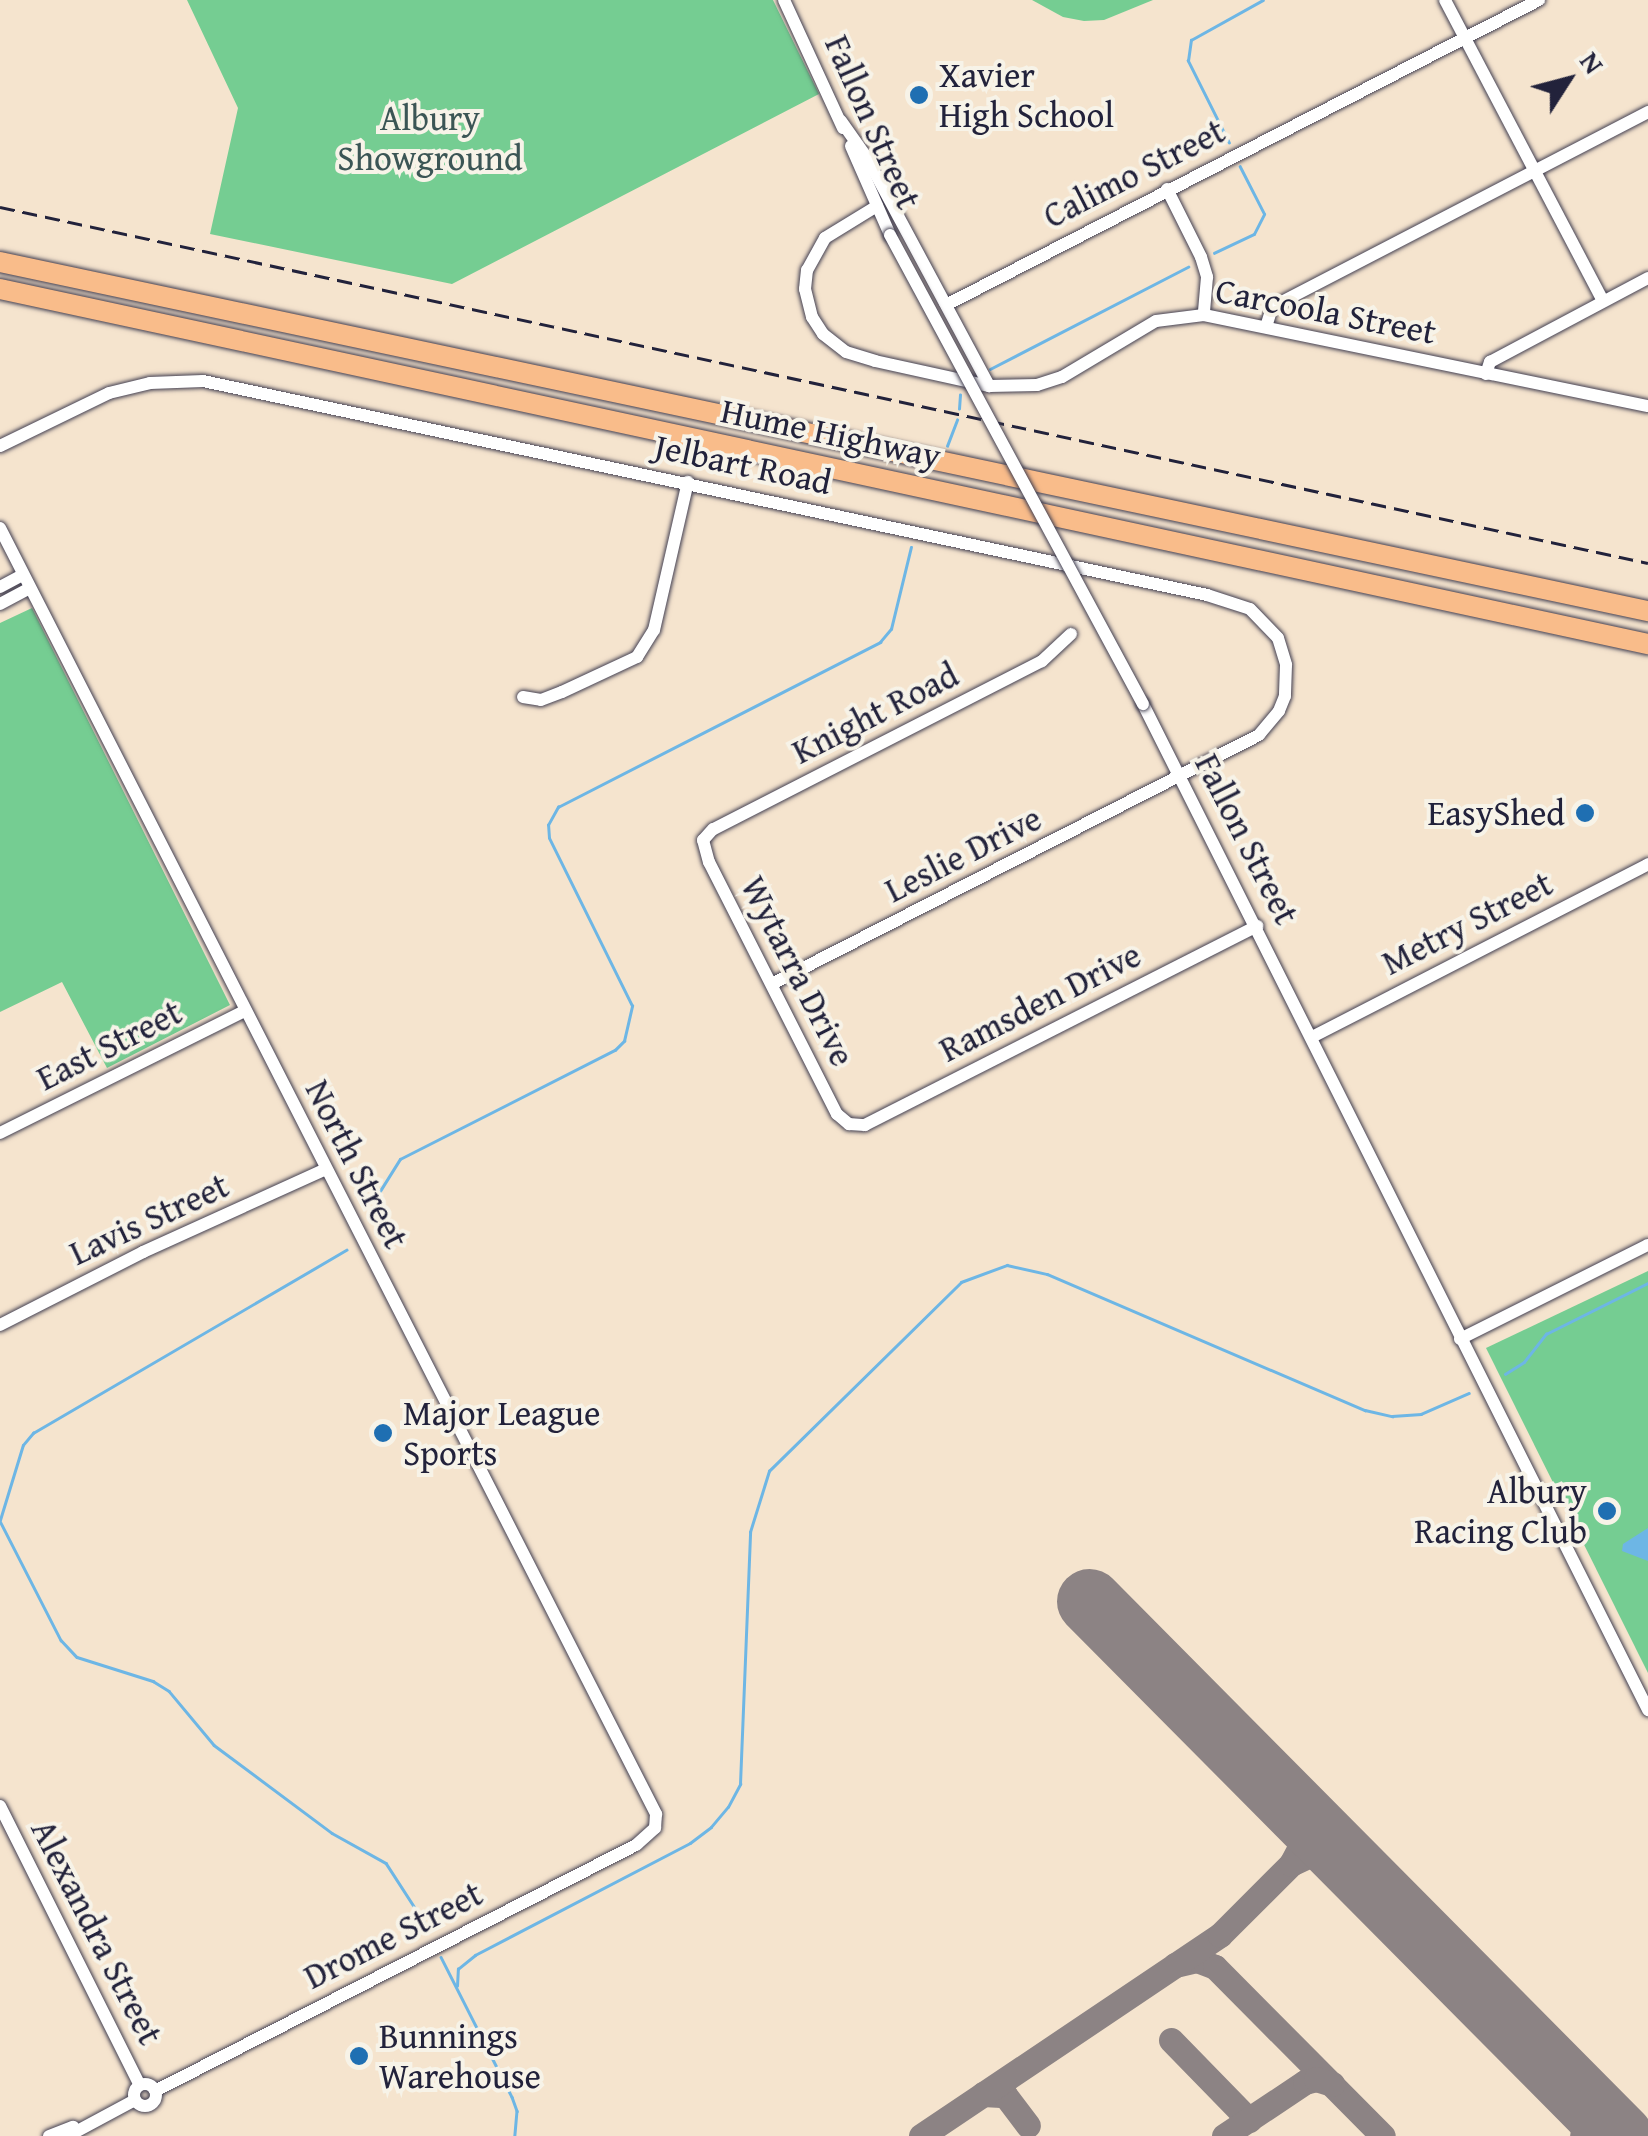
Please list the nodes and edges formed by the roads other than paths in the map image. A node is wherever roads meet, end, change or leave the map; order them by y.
1 (784, 0) edge
2 (1445, 0) edge
3 (1539, 0) edge
4 (1464, 37) junction
5 (1648, 112) edge
6 (840, 122) junction
7 (1534, 170) junction
8 (1167, 190) junction
9 (877, 206) junction
10 (0, 262) edge
11 (1648, 278) edge
12 (0, 290) edge
13 (1603, 301) junction
14 (946, 304) junction
15 (221, 309) junction
16 (1204, 315) junction
17 (1266, 327) junction
18 (218, 335) junction
19 (1486, 374) junction
20 (990, 386) junction
21 (1648, 406) edge
22 (0, 446) edge
23 (688, 482) junction
24 (0, 528) edge
25 (27, 581) junction
26 (0, 586) edge
27 (0, 604) edge
28 (1648, 611) edge
29 (1071, 634) dead end
30 (1648, 644) edge
31 (523, 697) dead end
32 (1182, 777) junction
33 (704, 840) joint
34 (1648, 864) edge
35 (1257, 926) junction
36 (772, 984) junction
37 (245, 1010) junction
38 (1314, 1036) junction
39 (849, 1124) joint
40 (0, 1133) edge
41 (326, 1169) junction
42 (1648, 1245) edge
43 (0, 1325) edge
44 (1460, 1338) junction
45 (1648, 1710) edge
46 (0, 1806) edge
47 (655, 1828) joint
48 (140, 2085) junction
49 (155, 2091) junction
50 (135, 2100) junction
51 (81, 2126) junction
52 (49, 2136) edge
53 (68, 2136) edge

1 - 6 street, Fallon Street
2 - 4 street
3 - 4 street, Calimo Street
4 - 7 street
4 - 8 street, Calimo Street
5 - 7 street
6 - 9 street, Fallon Street
6 - 14 street
7 - 13 street
7 - 17 street
8 - 14 street, Calimo Street
8 - 16 street
9 - 20 street, Carcoola Street
9 - 32 street, Fallon Street, bridge
10 - 15 highway, Hume Highway
11 - 13 street
12 - 18 highway, Hume Highway
13 - 19 street
14 - 20 street
15 - 18 street
15 - 28 highway, Hume Highway
16 - 17 street, Carcoola Street
16 - 20 street, Carcoola Street
17 - 19 street, Carcoola Street
18 - 30 highway, Hume Highway
19 - 21 street, Carcoola Street
22 - 23 street, Jelbart Road
23 - 31 street
23 - 32 street, Jelbart Road
24 - 25 street, North Street
25 - 26 street
25 - 27 street
25 - 37 street, North Street
29 - 33 street, Knight Road
32 - 35 street, Fallon Street
32 - 36 street, Leslie Drive
33 - 36 street, Wytarra Drive
34 - 38 street, Metry Street
35 - 38 street, Fallon Street
35 - 39 street, Ramsden Drive
36 - 39 street, Wytarra Drive
37 - 40 street, East Street
37 - 41 street, North Street
38 - 44 street, Fallon Street
41 - 43 street, Lavis Street
41 - 47 street, North Street
42 - 44 street
44 - 45 street, Fallon Street
46 - 48 street, Alexandra Street
47 - 49 street, Drome Street
48 - 49 street
48 - 50 street
49 - 50 street, Drome Street
50 - 51 street
51 - 52 street
51 - 53 street

